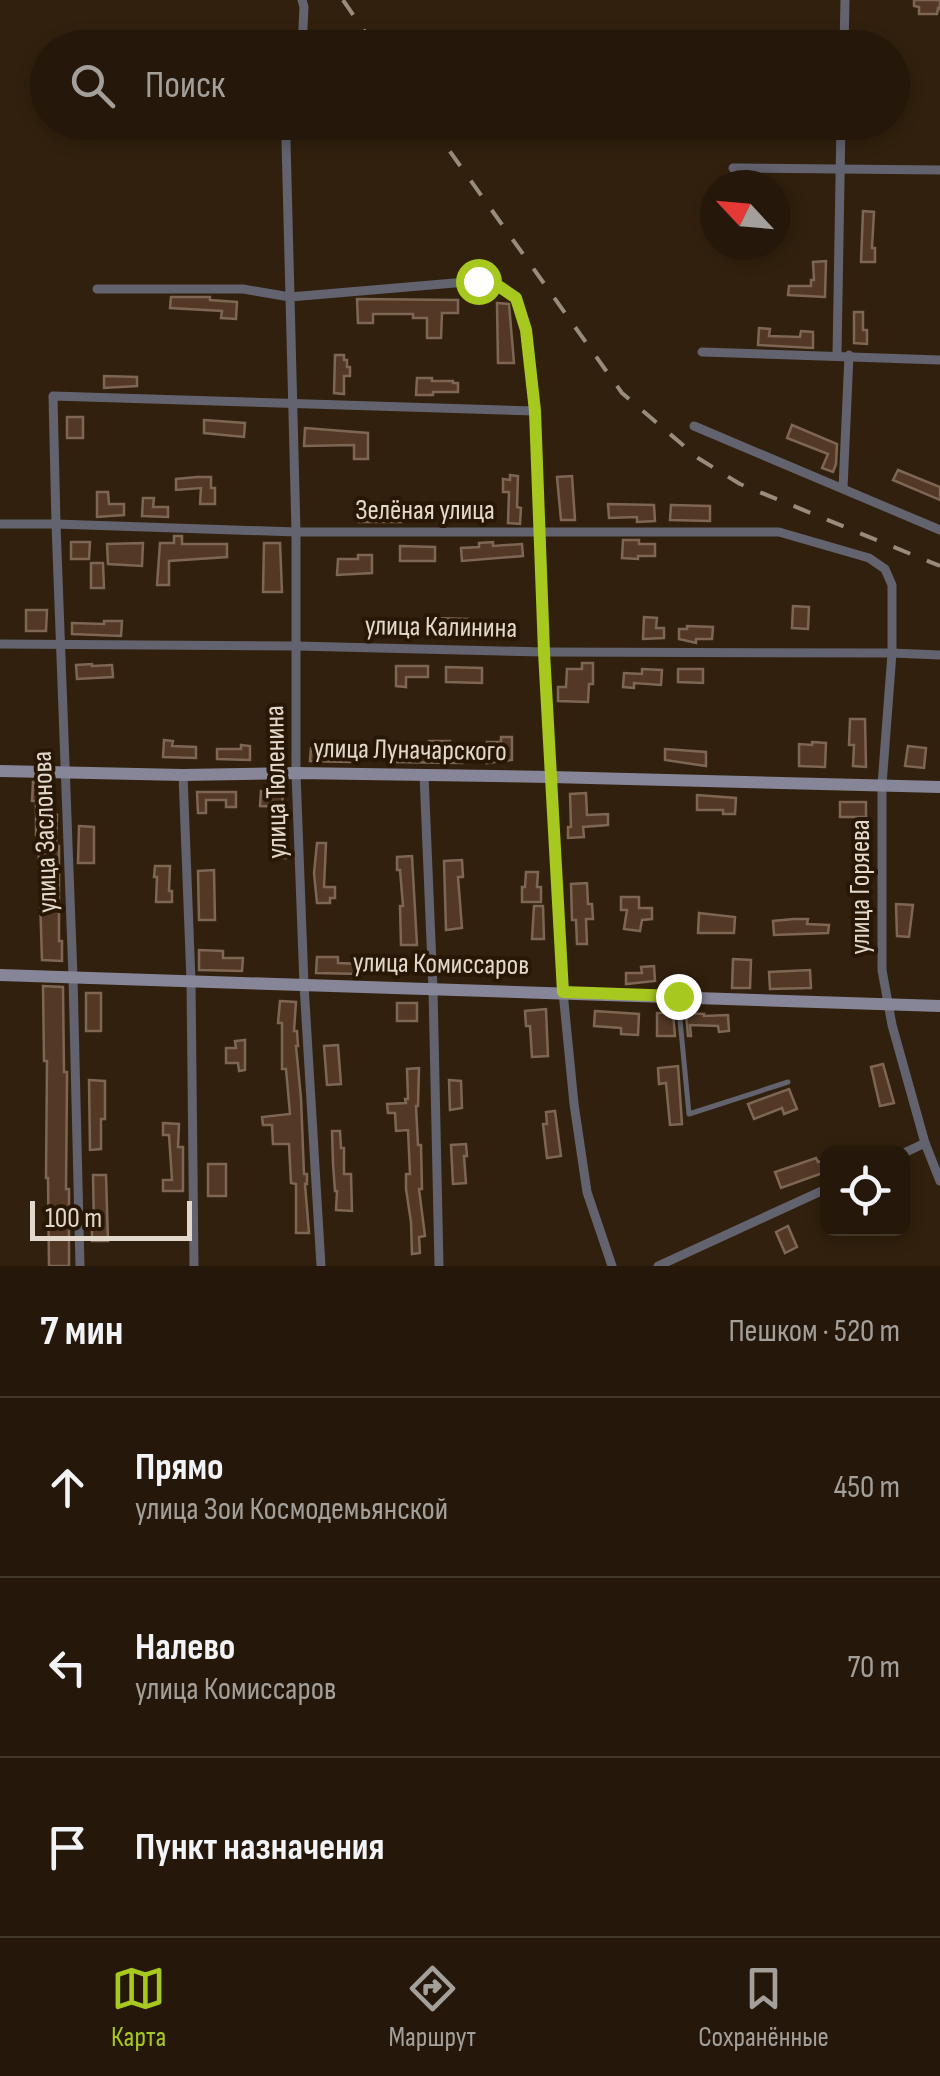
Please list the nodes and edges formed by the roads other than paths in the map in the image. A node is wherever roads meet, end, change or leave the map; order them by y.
1 (302, 0) edge
2 (845, 0) edge
3 (303, 30) edge
4 (844, 30) edge
5 (286, 140) edge
6 (840, 140) edge
7 (733, 168) dead end
8 (839, 169) junction
9 (940, 170) edge
10 (98, 289) dead end
11 (290, 297) junction
12 (702, 352) dead end
13 (843, 355) junction
14 (940, 360) edge
15 (293, 405) junction
16 (535, 411) junction
17 (694, 426) dead end
18 (842, 488) junction
19 (0, 524) edge
20 (56, 524) junction
21 (940, 530) edge
22 (296, 532) junction
23 (540, 533) junction
24 (892, 585) joint
25 (0, 644) edge
26 (62, 644) junction
27 (297, 646) junction
28 (544, 652) junction
29 (892, 653) junction
30 (940, 655) edge
31 (0, 771) edge
32 (64, 772) junction
33 (296, 773) junction
34 (183, 775) junction
35 (424, 776) junction
36 (551, 777) junction
37 (882, 786) junction
38 (940, 786) edge
39 (0, 975) edge
40 (73, 977) junction
41 (191, 981) junction
42 (304, 986) junction
43 (433, 989) junction
44 (563, 992) junction
45 (678, 996) junction
46 (888, 1004) junction
47 (940, 1006) edge
48 (788, 1082) dead end
49 (925, 1143) junction
50 (910, 1150) edge
51 (940, 1182) edge
52 (820, 1192) edge
53 (80, 1266) edge
54 (194, 1266) edge
55 (321, 1266) edge
56 (439, 1266) edge
57 (612, 1266) edge
58 (658, 1266) edge

1 - 3 street
2 - 4 street
5 - 11 street, улица Тюленина
6 - 8 street
7 - 8 street
8 - 9 street
8 - 13 street
10 - 11 street
11 - 15 street, улица Тюленина
11 - 16 street
12 - 13 street
13 - 14 street
13 - 18 street
15 - 16 street
15 - 20 street, улица Заслонова
15 - 22 street, улица Тюленина
16 - 23 street
17 - 18 street
18 - 21 street
19 - 20 street, Зелёная улица
20 - 22 street, Зелёная улица
20 - 26 street, улица Заслонова
22 - 23 street, Зелёная улица
22 - 27 street, улица Тюленина
23 - 24 street, Зелёная улица
23 - 28 street
24 - 29 street, улица Горяева
25 - 26 street, улица Калинина
26 - 27 street, улица Калинина
26 - 32 street, улица Заслонова
27 - 28 street, улица Калинина
27 - 33 street, улица Тюленина
28 - 29 street, улица Калинина
28 - 36 street
29 - 30 street, улица Калинина
29 - 37 street, улица Горяева
31 - 32 main road, улица Луначарского
32 - 34 main road, улица Луначарского
32 - 40 street, улица Заслонова
33 - 34 main road, улица Луначарского
33 - 35 main road, улица Луначарского
33 - 42 street, улица Тюленина
34 - 41 street
35 - 36 main road, улица Луначарского
35 - 43 street
36 - 37 main road, улица Луначарского
36 - 44 street
37 - 38 main road, улица Луначарского
37 - 46 street, улица Горяева
39 - 40 main road, улица Комиссаров
40 - 41 main road, улица Комиссаров
40 - 53 street, улица Заслонова
41 - 42 main road, улица Комиссаров
41 - 54 street
42 - 43 main road, улица Комиссаров
42 - 55 street, улица Тюленина
43 - 44 main road, улица Комиссаров
43 - 56 street
44 - 45 main road, улица Комиссаров
44 - 57 street
45 - 46 main road, улица Комиссаров
45 - 48 lane
46 - 47 main road, улица Комиссаров
46 - 49 street, улица Горяева
49 - 50 street
49 - 51 street, улица Горяева
52 - 58 street

